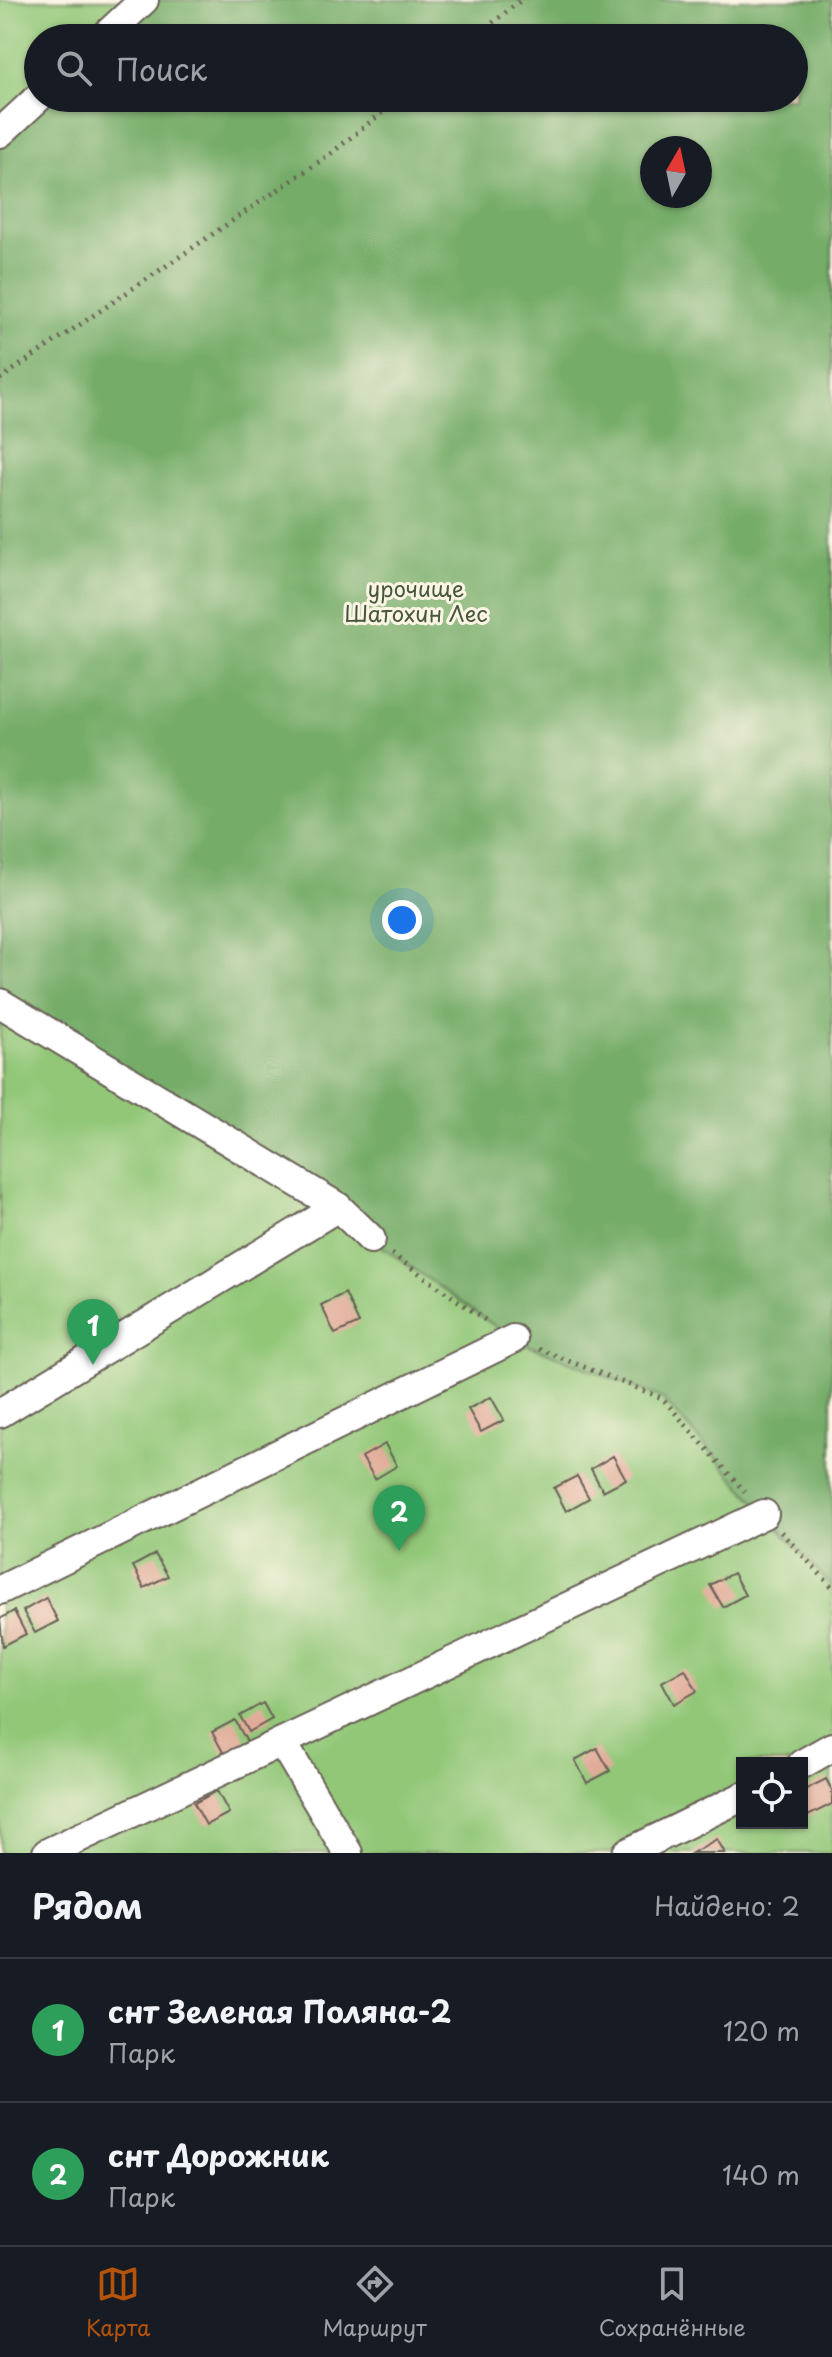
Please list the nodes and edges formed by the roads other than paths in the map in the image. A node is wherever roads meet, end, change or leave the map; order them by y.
1 (144, 0) edge
2 (118, 24) edge
3 (24, 111) edge
4 (0, 133) edge
5 (0, 1003) edge
6 (338, 1207) junction
7 (371, 1239) road end
8 (513, 1339) road end
9 (0, 1413) edge
10 (764, 1514) road end
11 (0, 1590) edge
12 (282, 1742) junction
13 (832, 1747) edge
14 (808, 1761) edge
15 (736, 1800) edge
16 (47, 1853) edge
17 (348, 1853) edge
18 (627, 1853) edge

1 - 2 street
3 - 4 street
5 - 6 street
6 - 7 street
6 - 9 street
8 - 11 street
10 - 12 street
12 - 16 street
12 - 17 street
13 - 14 street
15 - 18 street

